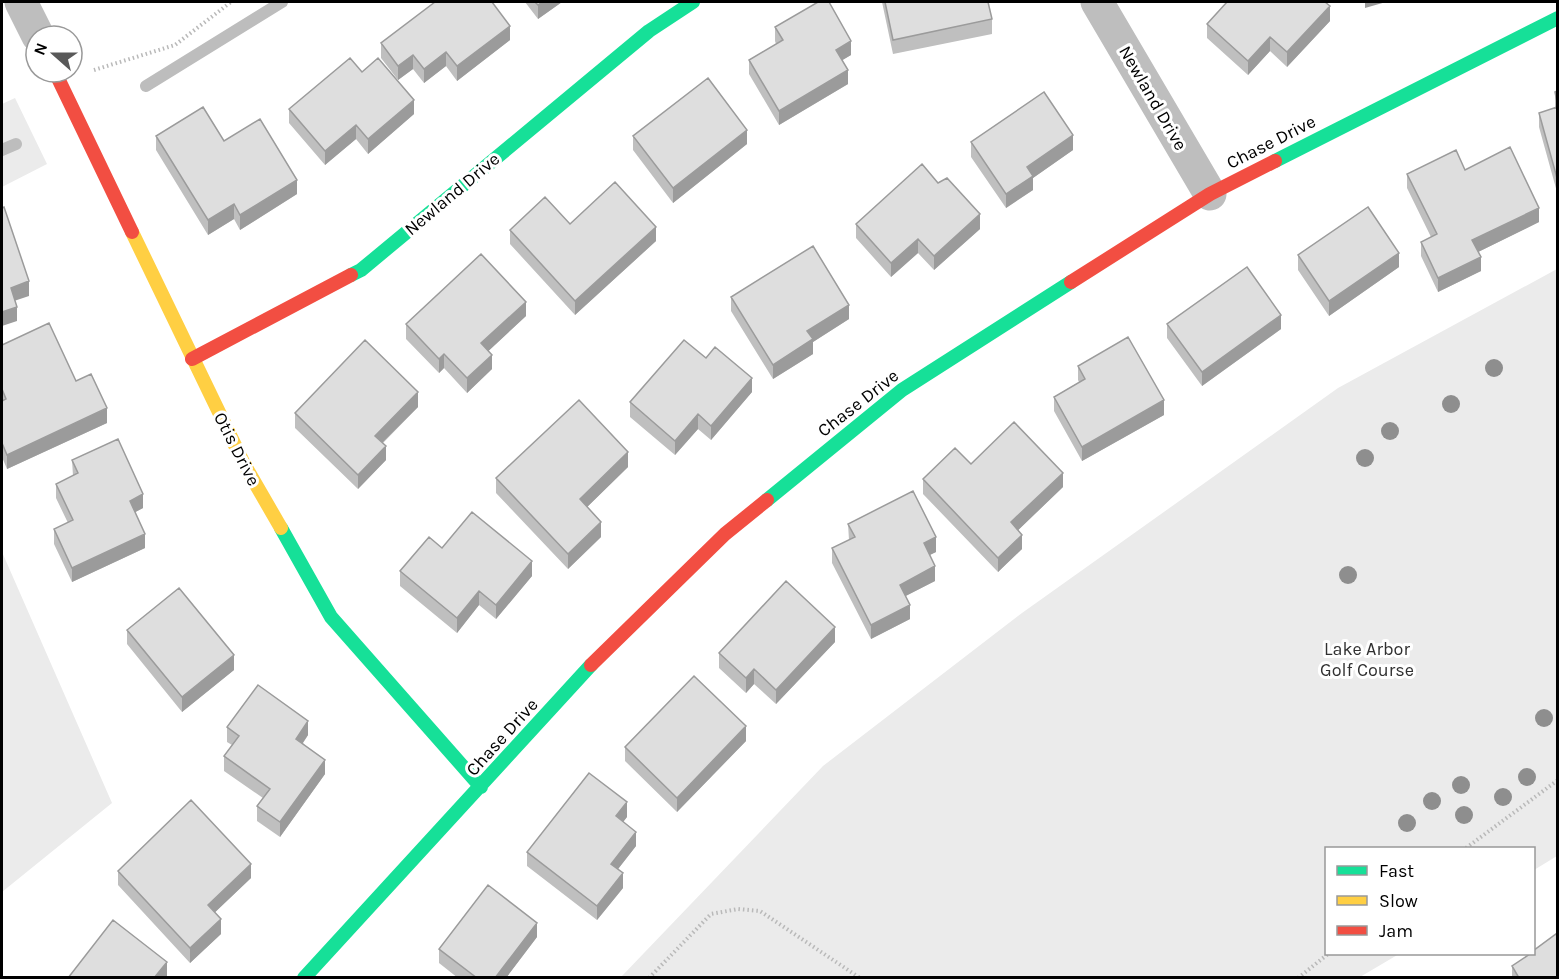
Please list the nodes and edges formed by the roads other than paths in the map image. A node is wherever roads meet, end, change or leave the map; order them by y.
1 (21, 2) edge
2 (693, 2) edge
3 (1097, 2) edge
4 (1557, 18) edge
5 (32, 24) edge
6 (61, 84) edge
7 (1210, 194) junction
8 (192, 359) junction
9 (481, 787) junction
10 (304, 978) edge

1 - 5 street
2 - 8 street, Newland Drive
3 - 7 street, Newland Drive
4 - 7 street, Chase Drive
6 - 8 street, Otis Drive
7 - 9 street, Chase Drive
8 - 9 street, Otis Drive
9 - 10 street, Chase Drive

